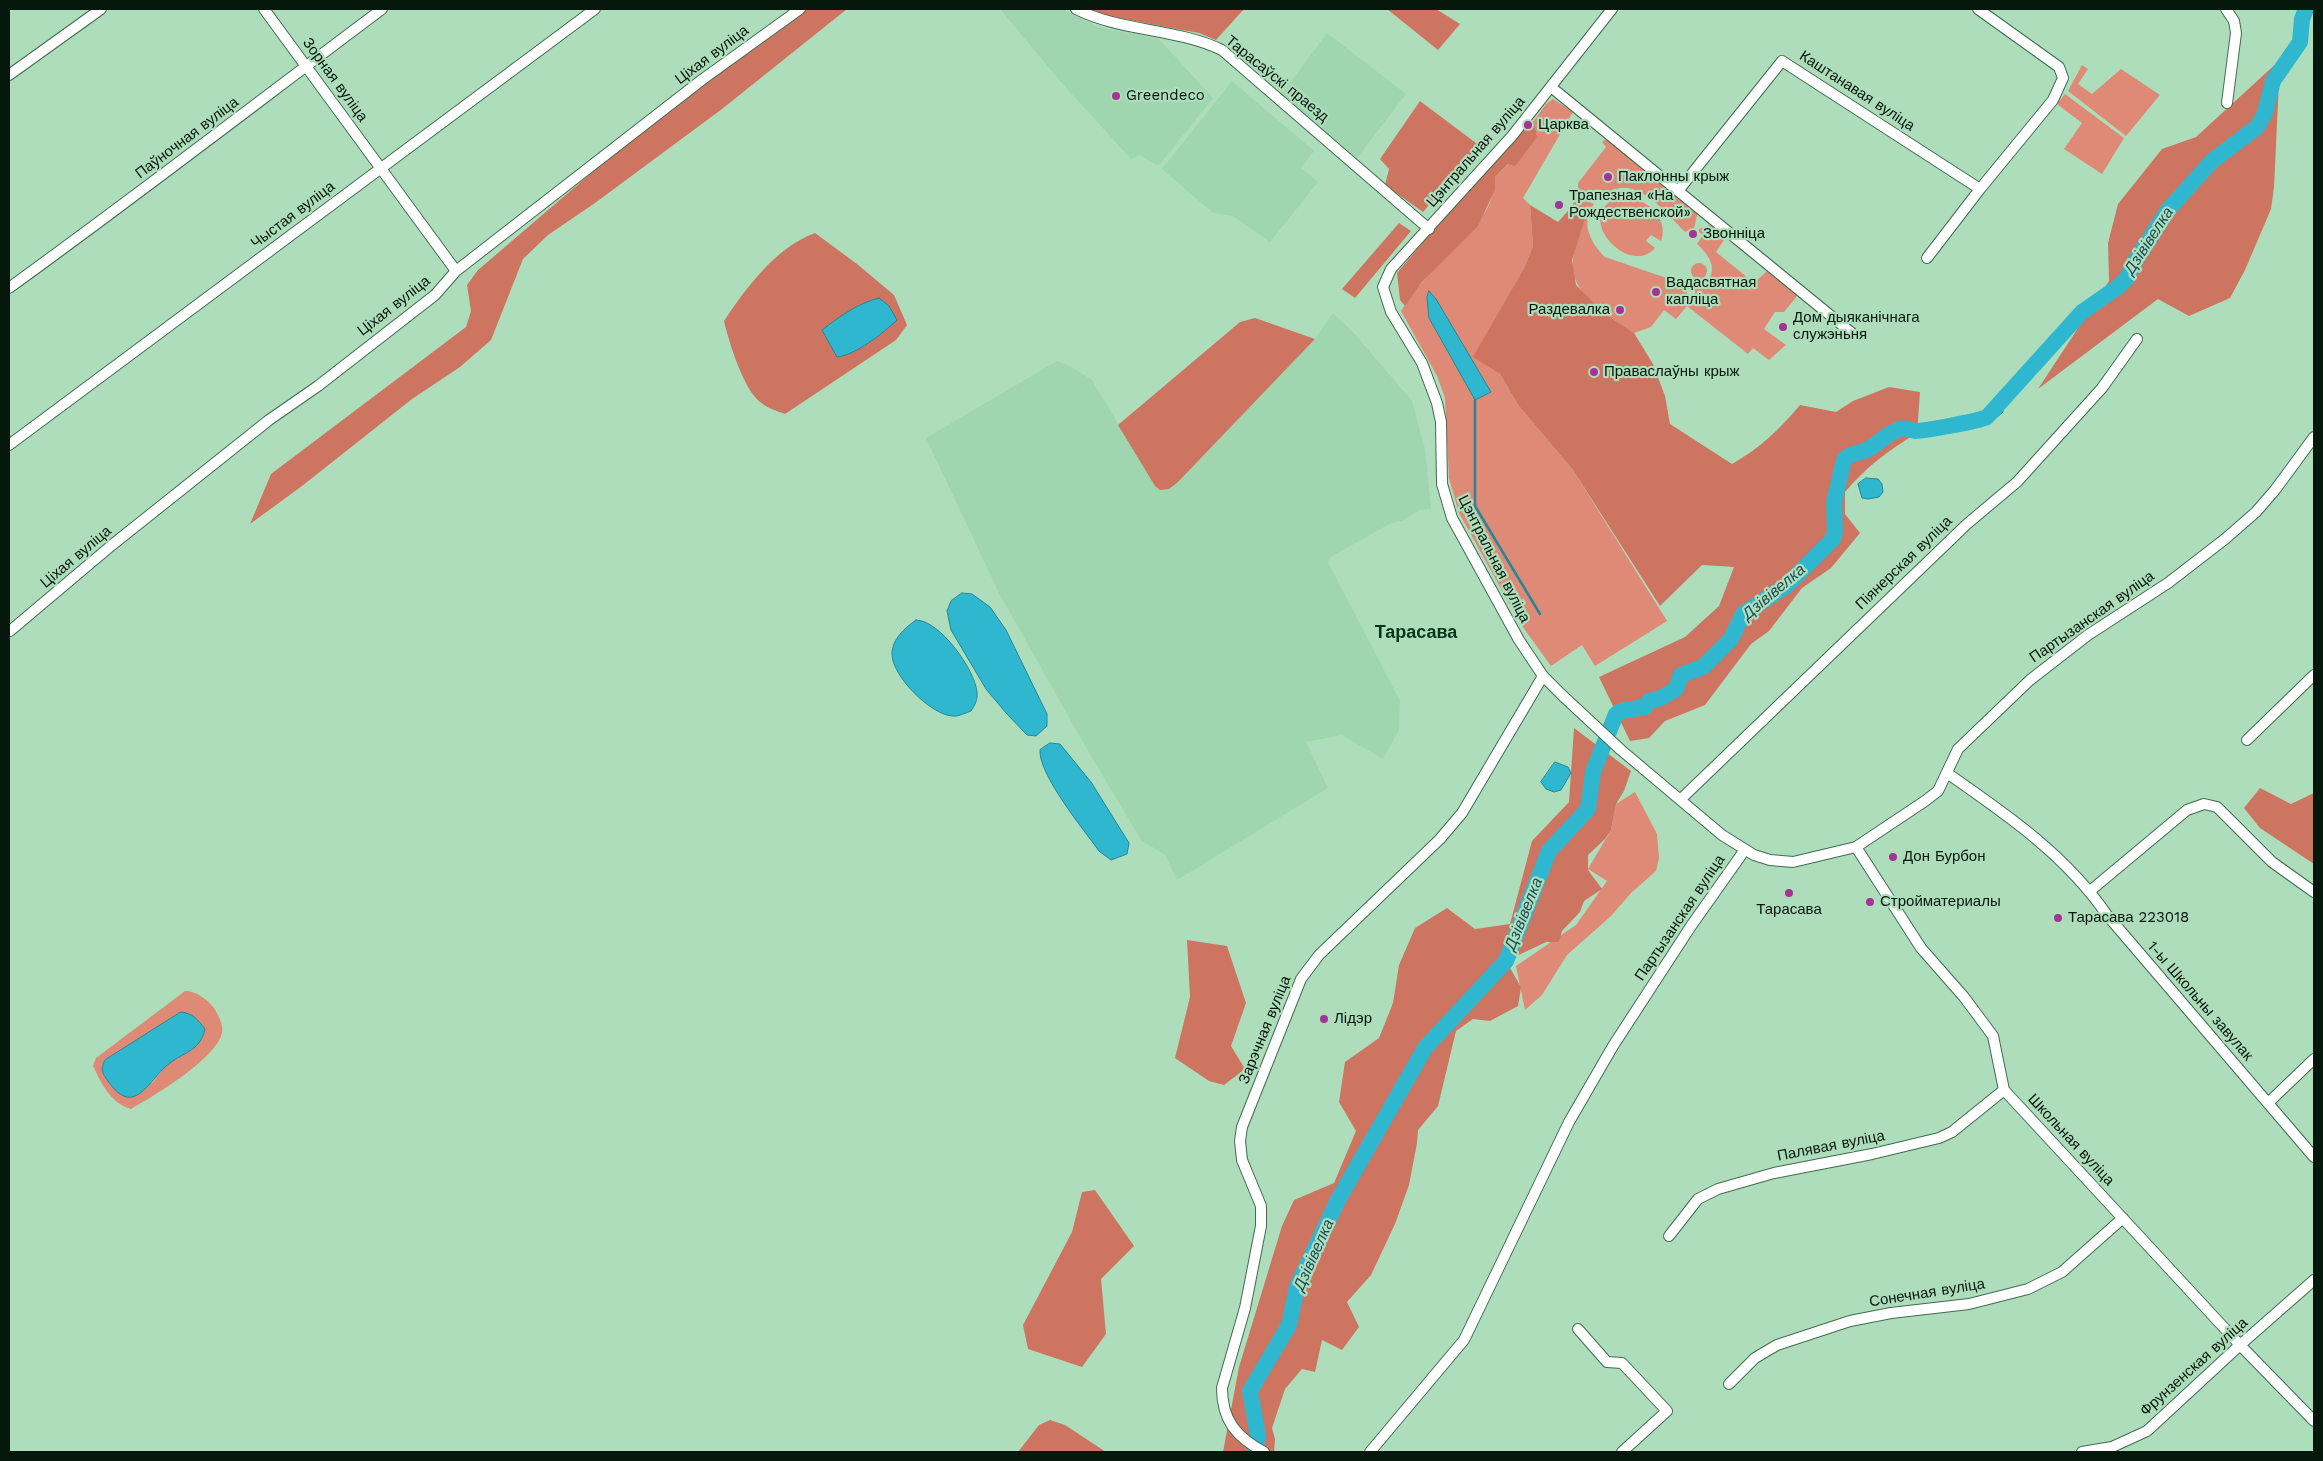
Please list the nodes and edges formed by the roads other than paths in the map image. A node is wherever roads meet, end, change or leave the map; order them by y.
1 (101, 9) edge
2 (264, 9) edge
3 (382, 9) edge
4 (595, 9) edge
5 (800, 9) edge
6 (1076, 9) edge
7 (1612, 9) edge
8 (1978, 9) edge
9 (2226, 9) edge
10 (306, 66) junction
11 (9, 75) edge
12 (1551, 87) junction
13 (2227, 103) dead end
14 (381, 168) junction
15 (1980, 189) junction
16 (1678, 191) junction
17 (1429, 229) junction
18 (1927, 258) dead end
19 (456, 271) junction
20 (9, 288) edge
21 (1853, 334) dead end
22 (2137, 339) dead end
23 (2314, 437) edge
24 (9, 445) edge
25 (10, 631) edge
26 (1544, 676) junction
27 (2314, 676) edge
28 (2247, 740) dead end
29 (1947, 773) junction
30 (1681, 799) junction
31 (1856, 847) junction
32 (1744, 850) junction
33 (2090, 891) junction
34 (2314, 892) edge
35 (2314, 1059) edge
36 (2004, 1090) junction
37 (2268, 1104) junction
38 (2314, 1157) edge
39 (2123, 1218) junction
40 (1669, 1236) dead end
41 (2314, 1280) edge
42 (1578, 1329) dead end
43 (2240, 1345) junction
44 (1729, 1384) dead end
45 (2314, 1422) edge
46 (1258, 1449) edge
47 (1370, 1452) edge
48 (1622, 1452) edge
49 (2082, 1452) edge

1 - 11 street
2 - 10 street, Зорная вуліца
3 - 10 street, Паўночная вуліца
4 - 14 street, Чыстая вуліца
5 - 19 street, Ціхая вуліца
6 - 17 street, Тарасаўскі праезд
7 - 12 street, Цэнтральная вуліца
8 - 15 street
9 - 13 street
10 - 14 street, Зорная вуліца
10 - 20 street, Паўночная вуліца
12 - 16 street
12 - 17 street, Цэнтральная вуліца
14 - 19 street, Зорная вуліца
14 - 24 street, Чыстая вуліца
15 - 16 street, Каштанавая вуліца
15 - 18 street
16 - 21 street
17 - 26 street, Цэнтральная вуліца
19 - 25 street, Ціхая вуліца
22 - 30 street, Піянерская вуліца
23 - 29 street, Партызанская вуліца
26 - 30 street, Цэнтральная вуліца
26 - 46 street, Зарэчная вуліца
27 - 28 street
29 - 31 street, Партызанская вуліца
29 - 33 street, 1-ы Школьны завулак
30 - 32 street, Цэнтральная вуліца
31 - 32 street, Партызанская вуліца
31 - 36 street
32 - 47 street, Партызанская вуліца
33 - 34 street
33 - 37 street, 1-ы Школьны завулак
35 - 37 street
36 - 39 street, Школьная вуліца
36 - 40 street, Палявая вуліца
37 - 38 street, 1-ы Школьны завулак
39 - 43 street, Школьная вуліца
39 - 44 street, Сонечная вуліца
41 - 43 street, Фрунзенская вуліца
42 - 48 street
43 - 45 street, Школьная вуліца
43 - 49 street, Фрунзенская вуліца

